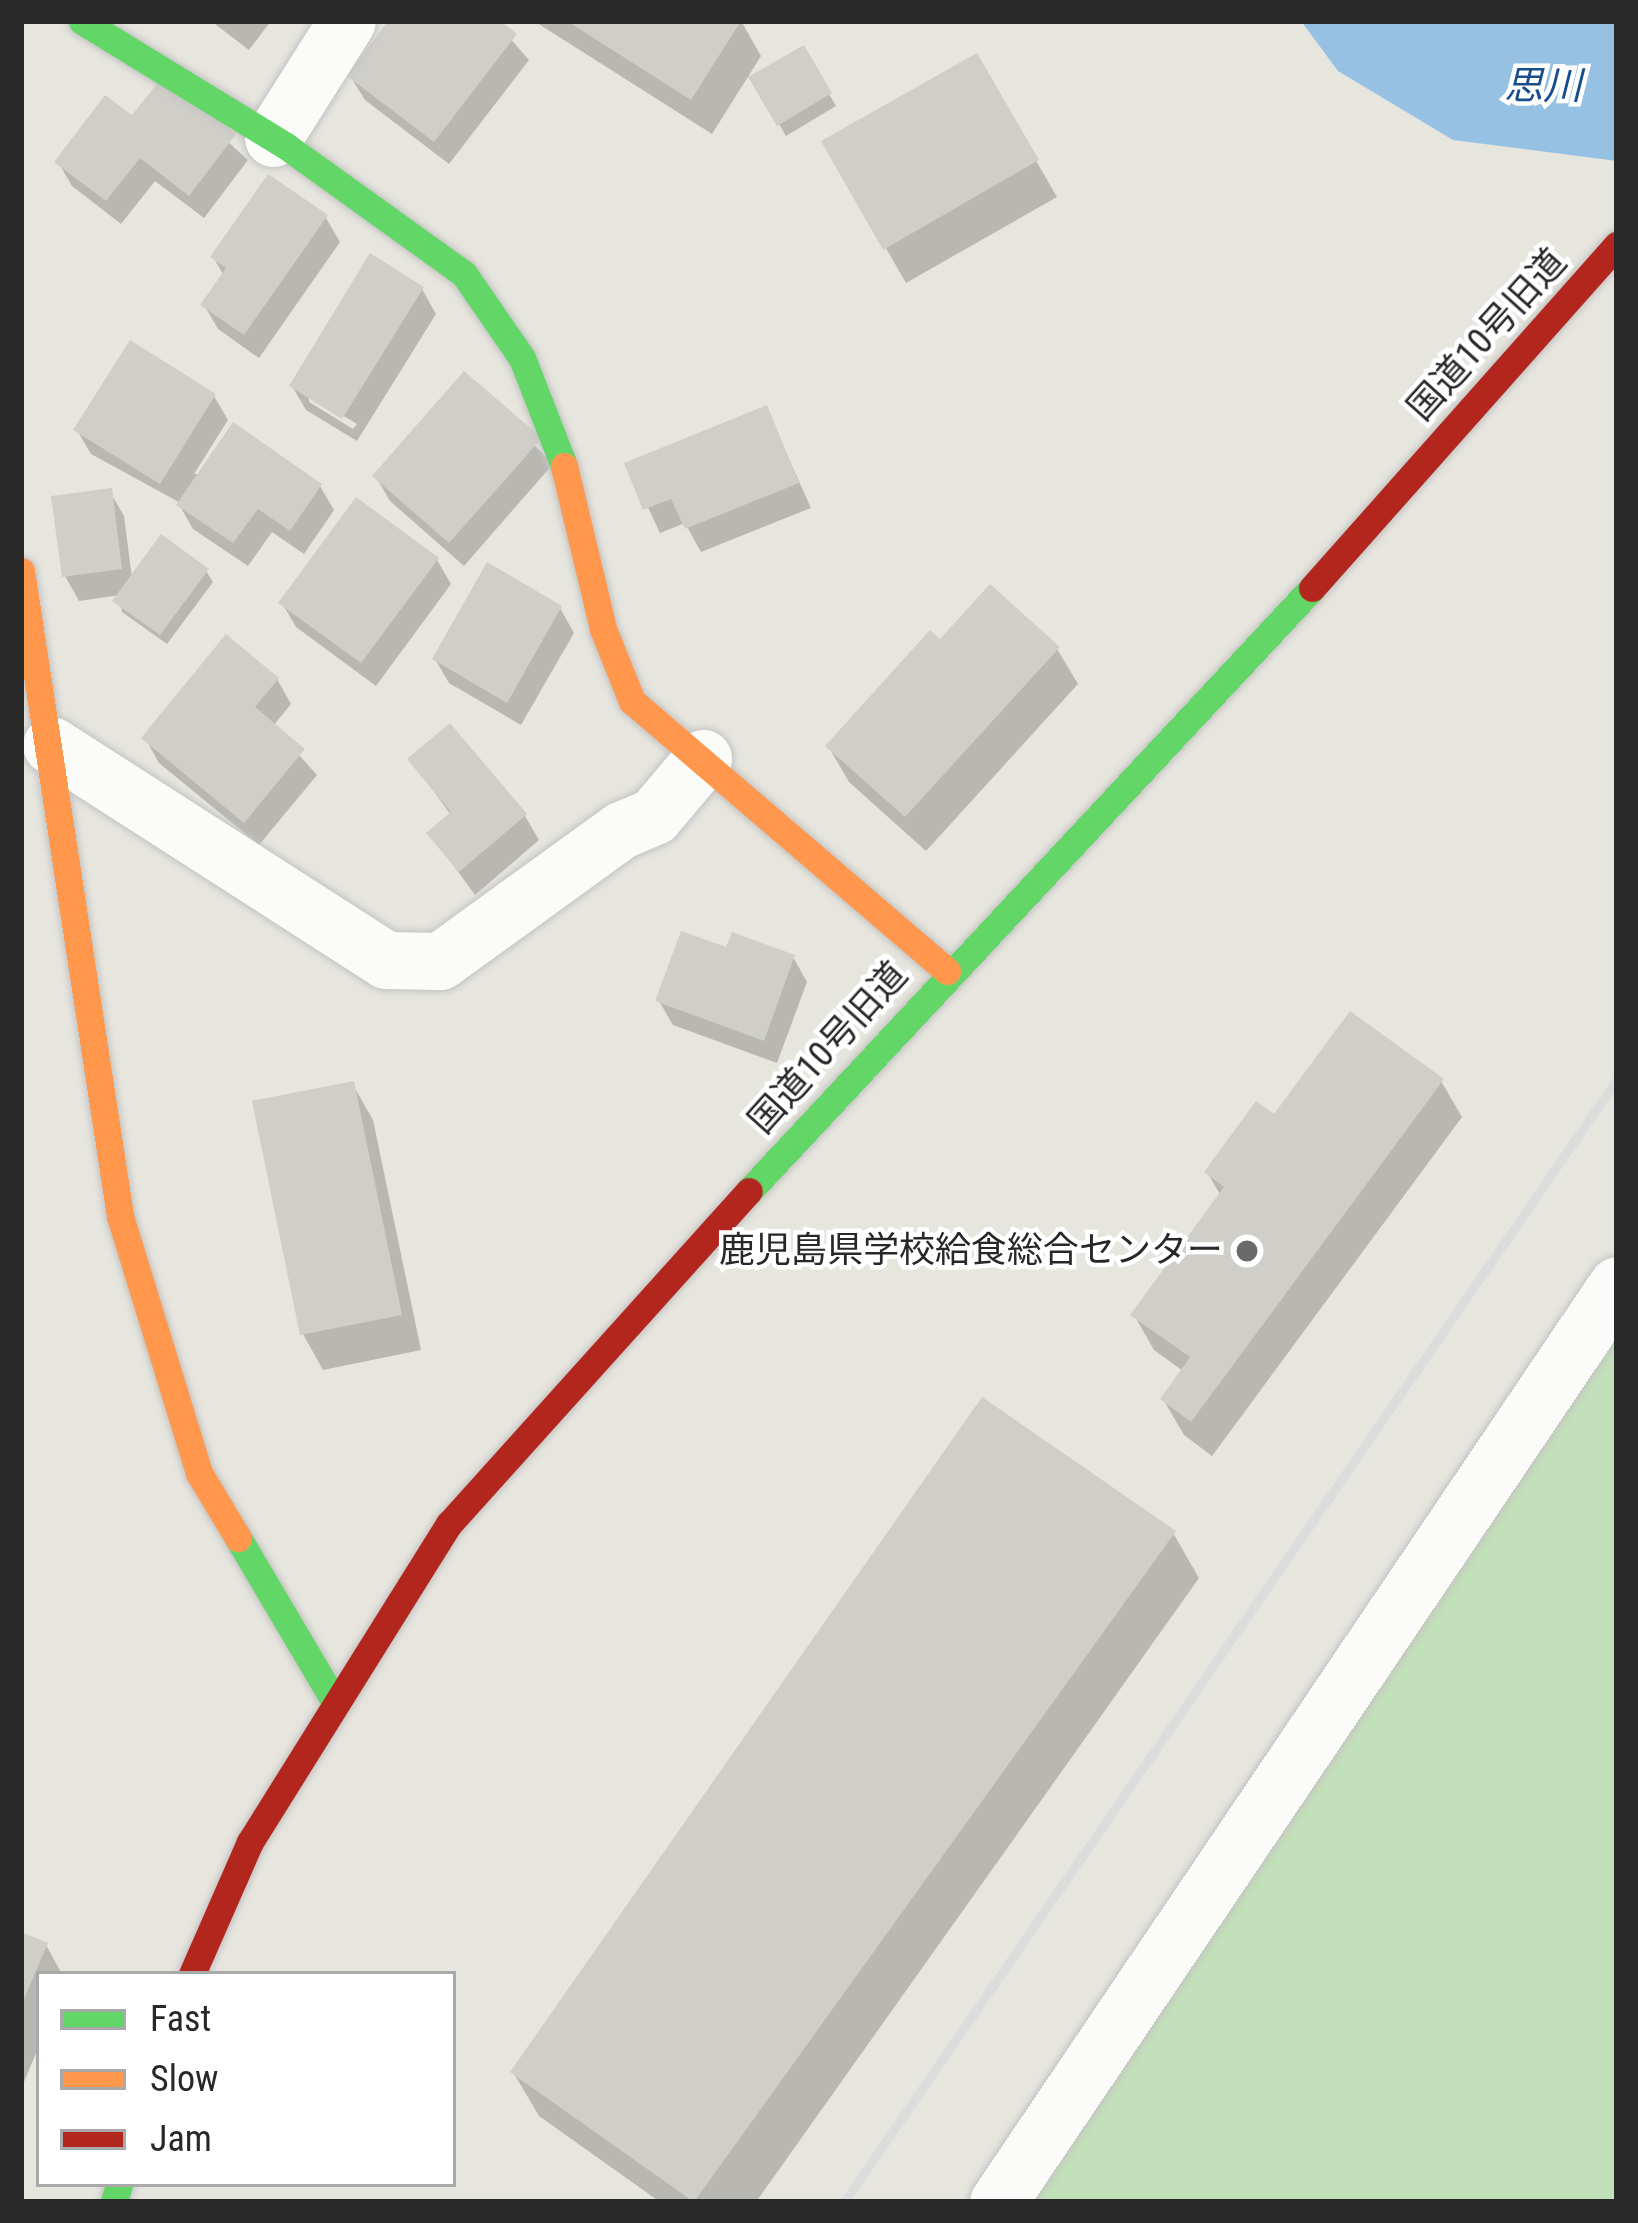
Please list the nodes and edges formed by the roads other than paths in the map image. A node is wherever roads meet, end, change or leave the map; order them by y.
1 (82, 21) edge
2 (346, 21) edge
3 (273, 138) junction
4 (1617, 245) edge
5 (21, 571) edge
6 (38, 706) edge
7 (704, 758) junction
8 (947, 971) junction
9 (1617, 1285) edge
10 (335, 1702) junction
11 (193, 1971) edge
12 (998, 2202) edge

1 - 3 street
2 - 3 street
3 - 7 street
4 - 8 street, 国道10号旧道
5 - 6 street
6 - 7 street
6 - 10 street
7 - 8 street
8 - 10 street, 国道10号旧道
9 - 12 street
10 - 11 street, 国道10号旧道

